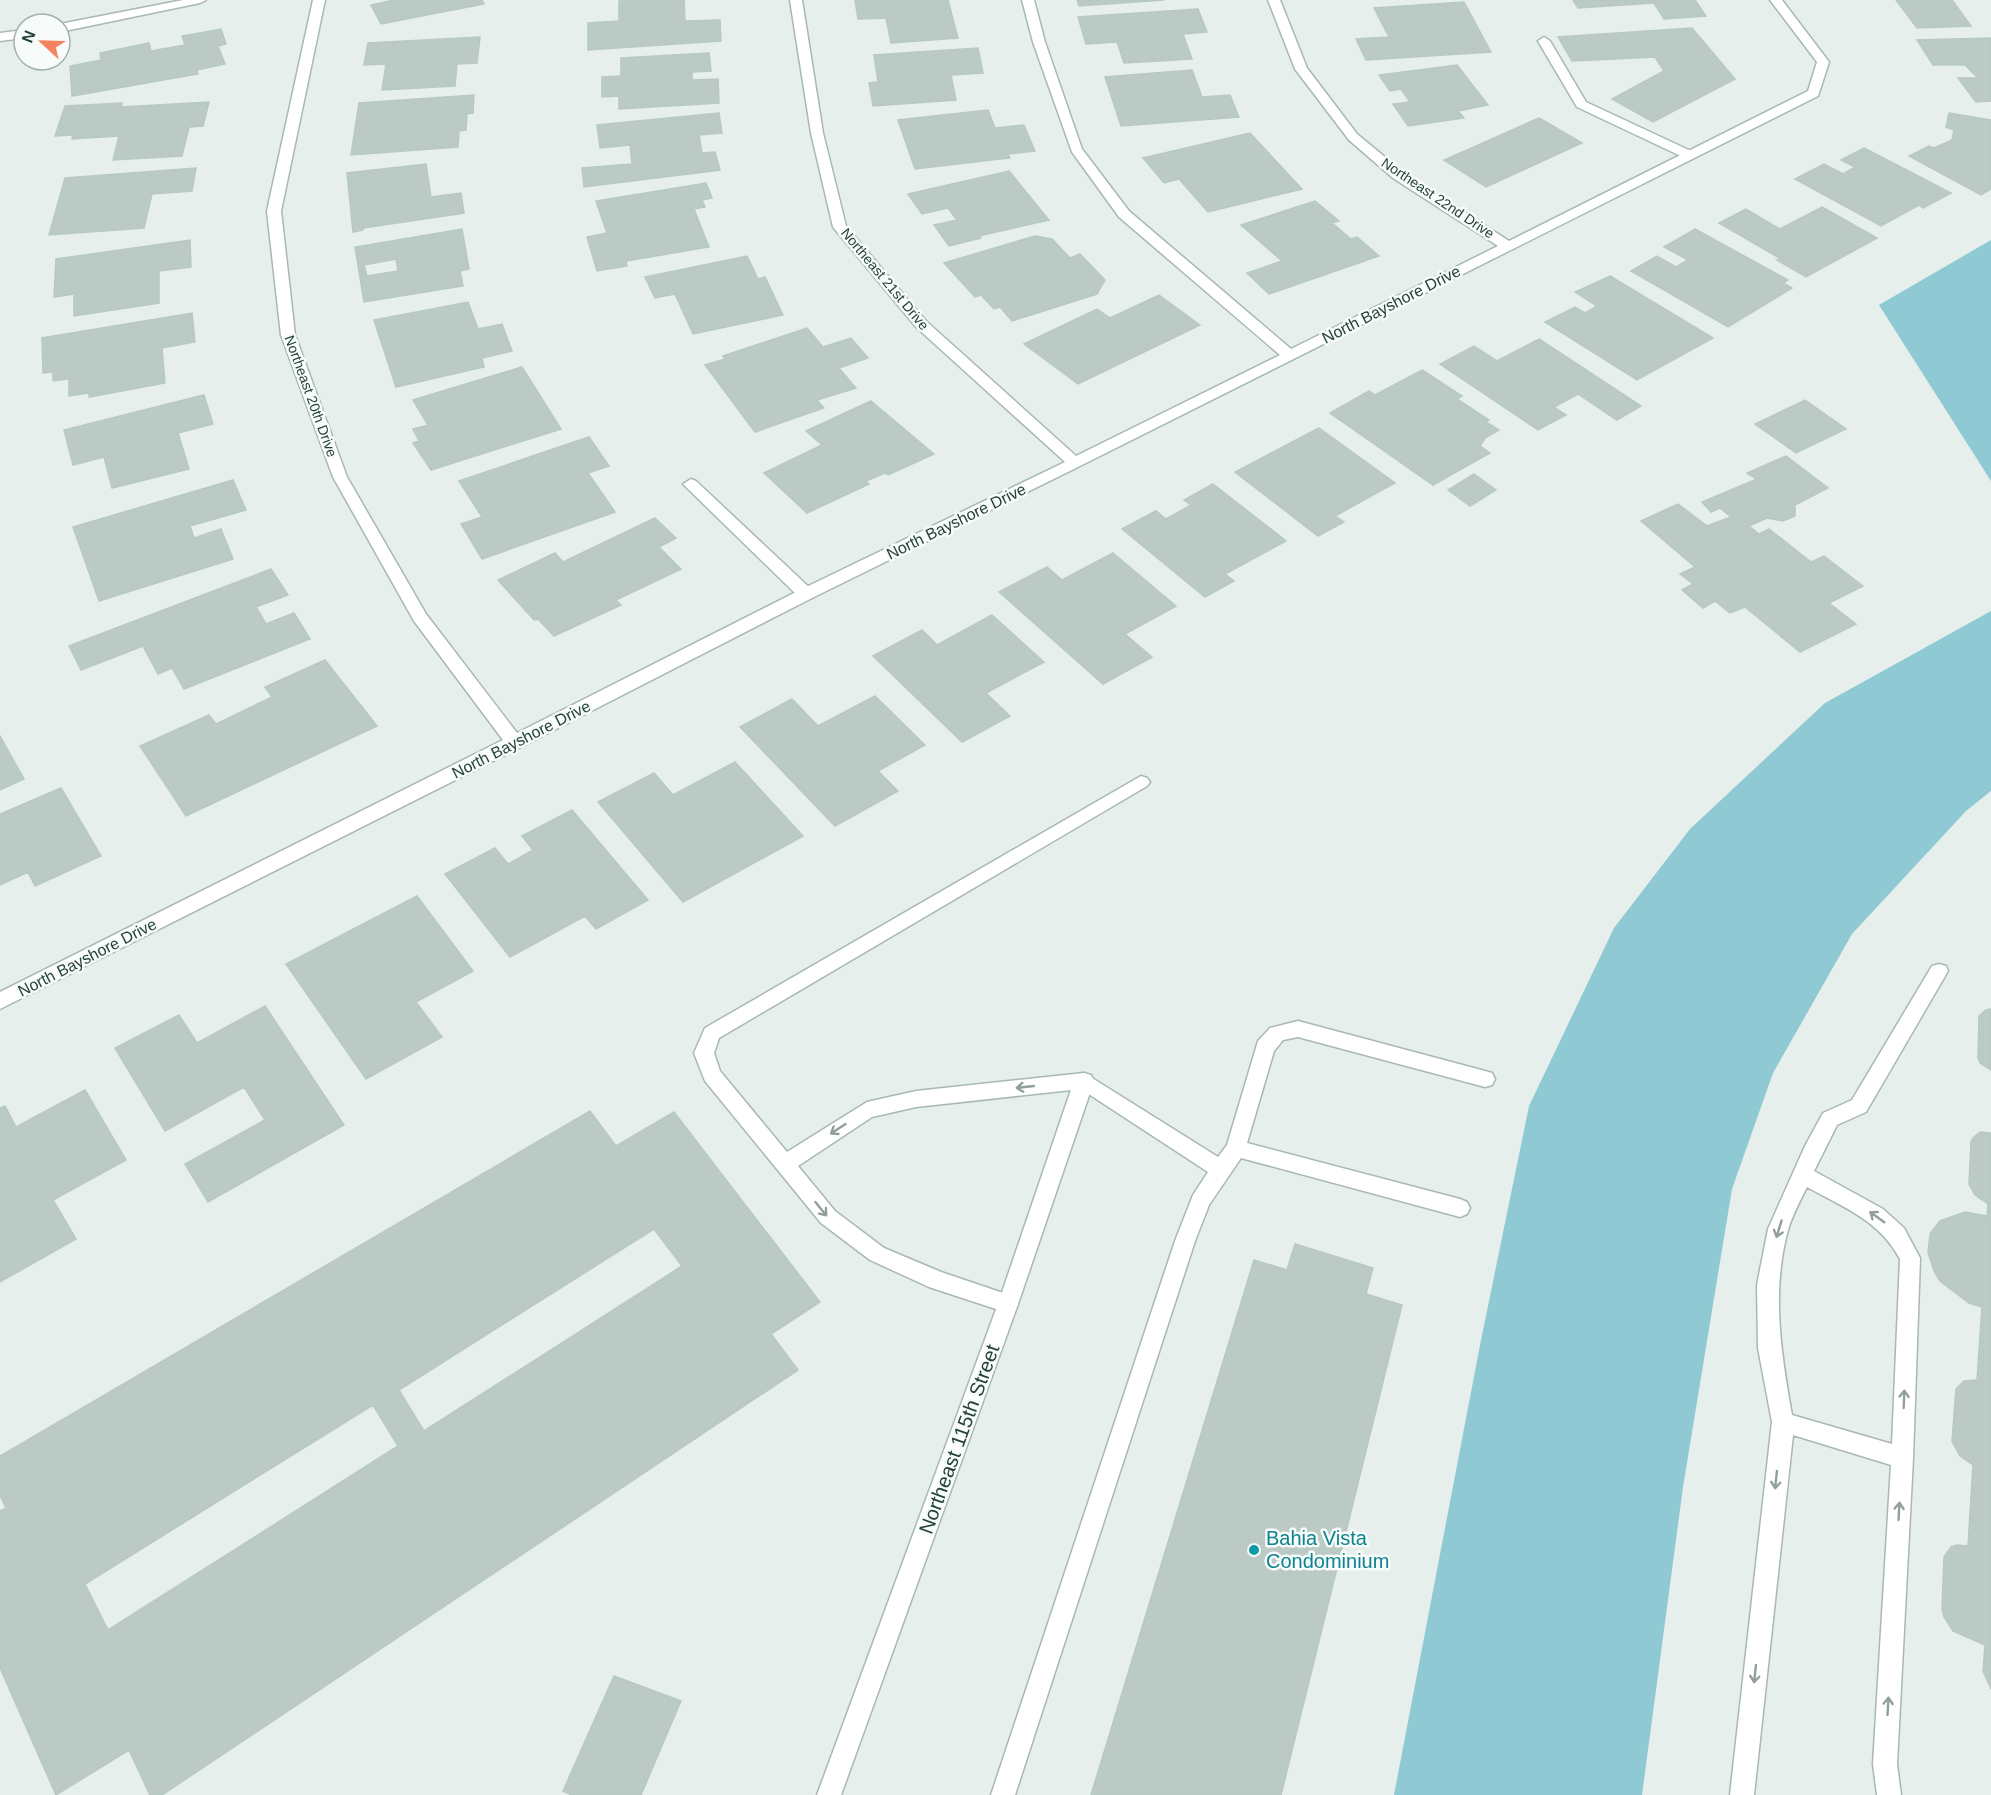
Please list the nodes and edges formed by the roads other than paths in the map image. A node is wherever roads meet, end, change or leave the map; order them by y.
1 (200, 0) edge
2 (319, 0) edge
3 (796, 0) edge
4 (1028, 0) edge
5 (1274, 0) edge
6 (1776, 0) edge
7 (72, 26) edge
8 (1544, 41) dead end
9 (1689, 155) junction
10 (1508, 246) junction
11 (1289, 355) junction
12 (1075, 463) junction
13 (692, 484) dead end
14 (806, 594) junction
15 (515, 743) junction
16 (1141, 782) dead end
17 (1939, 971) dead end
18 (0, 1001) edge
19 (1485, 1079) dead end
20 (1084, 1081) junction
21 (1236, 1148) junction
22 (785, 1164) junction
23 (1220, 1169) junction
24 (1802, 1175) junction
25 (1460, 1208) dead end
26 (1008, 1304) junction
27 (1783, 1422) junction
28 (1902, 1458) junction
29 (829, 1795) edge
30 (1002, 1795) edge
31 (1742, 1795) edge
32 (1889, 1795) edge

1 - 7 street
2 - 15 street, Northeast 20th Drive
3 - 12 street, Northeast 21st Drive
4 - 11 street
5 - 10 street, Northeast 22nd Drive
6 - 9 street, North Bayshore Drive
8 - 9 street
9 - 10 street, North Bayshore Drive
10 - 11 street, North Bayshore Drive
11 - 12 street, North Bayshore Drive
12 - 14 street, North Bayshore Drive
13 - 14 street
14 - 15 street, North Bayshore Drive
15 - 18 street, North Bayshore Drive
16 - 22 street
17 - 24 street
19 - 21 street
20 -> 22 street
20 - 23 street
20 - 26 street, Northeast 115th Street
21 - 23 street
21 - 25 street
22 -> 26 street
23 - 30 street
24 -> 27 street
28 -> 24 street
26 - 29 street, Northeast 115th Street
27 - 28 street
27 -> 31 street
32 -> 28 street

